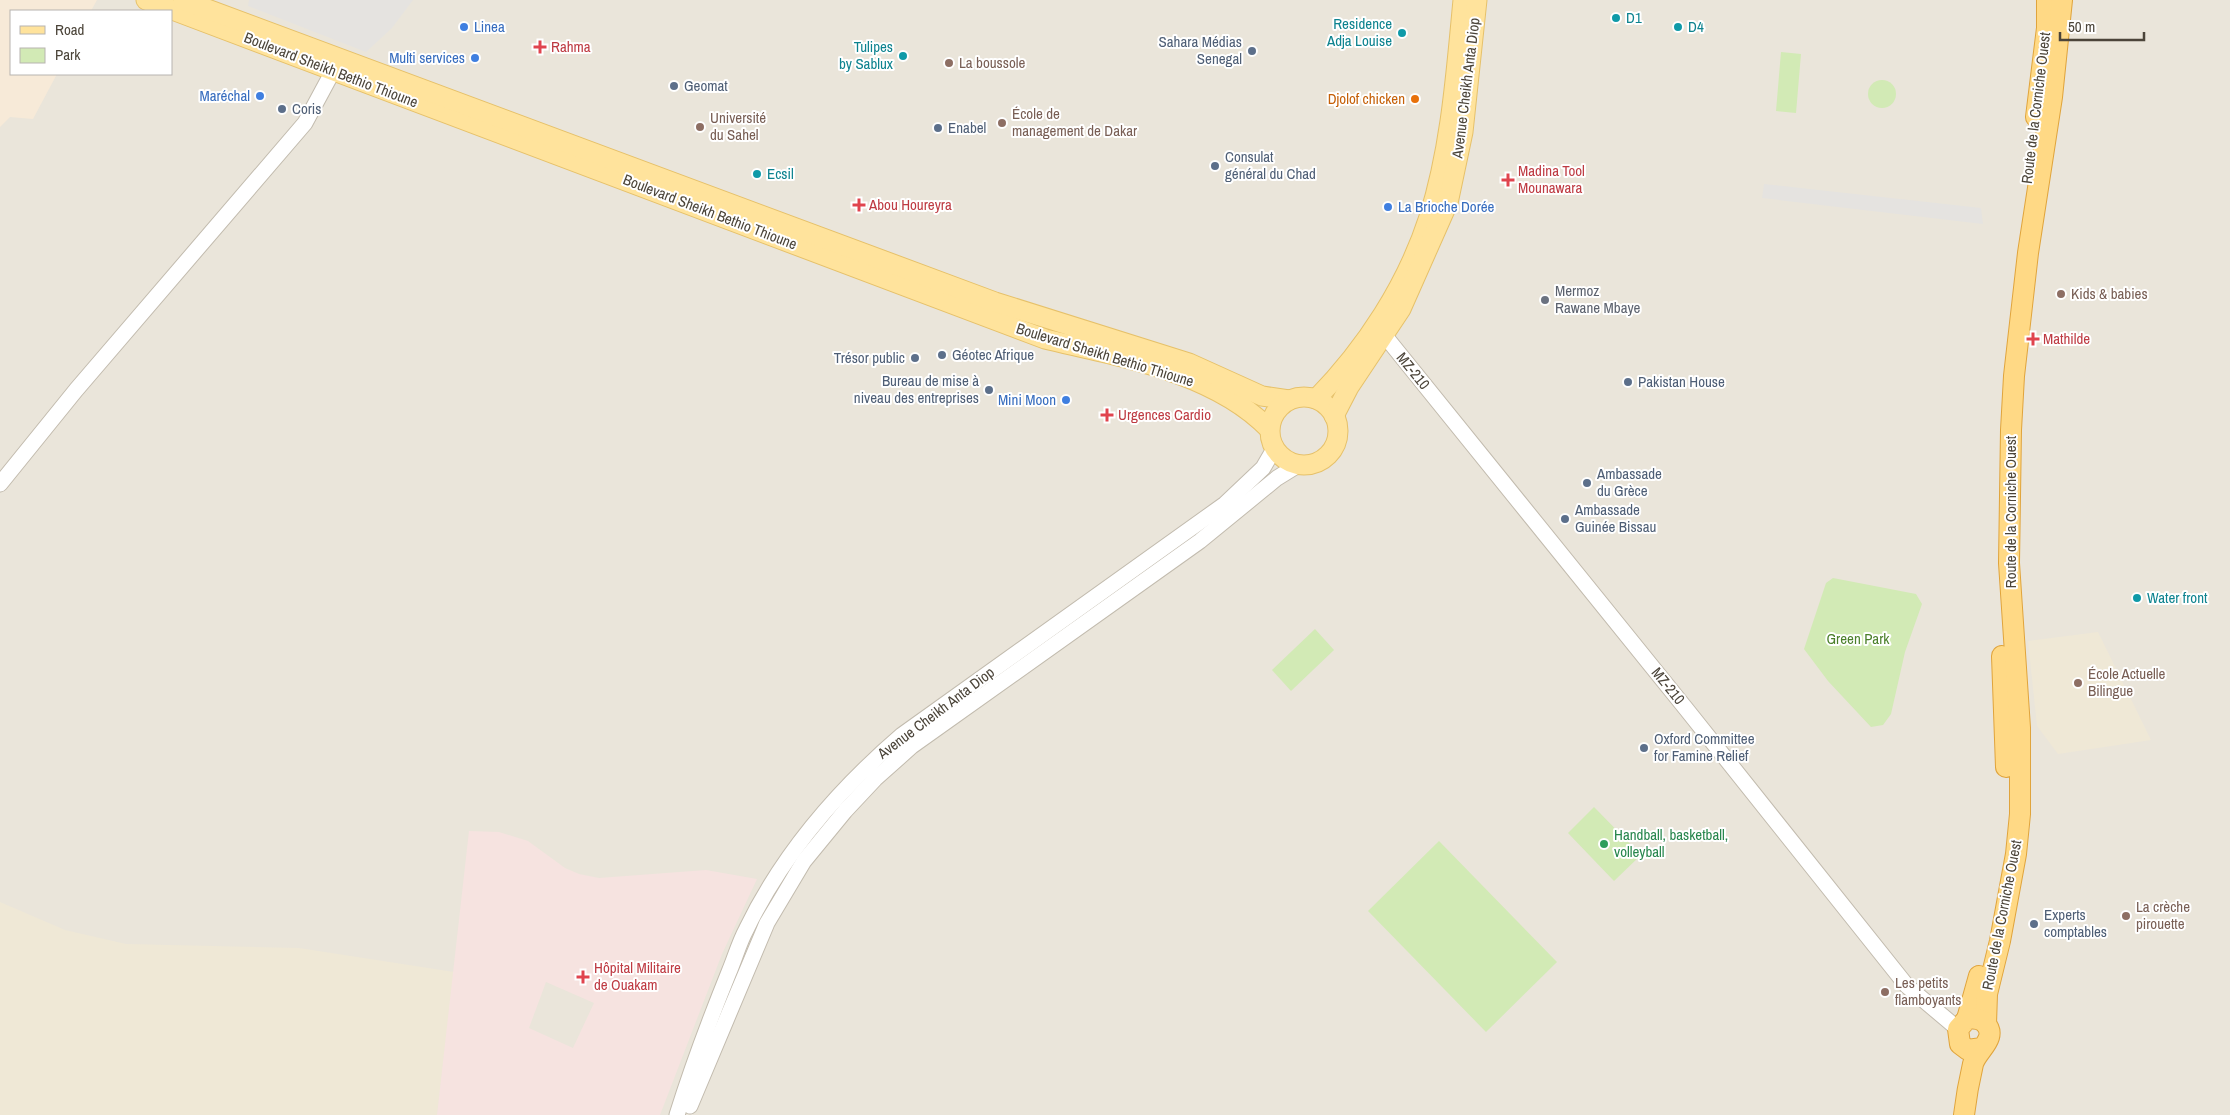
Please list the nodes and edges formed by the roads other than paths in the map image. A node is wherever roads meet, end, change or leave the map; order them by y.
1 (146, 0) edge
2 (184, 0) edge
3 (1463, 0) edge
4 (1477, 0) edge
5 (2048, 0) edge
6 (2062, 0) edge
7 (333, 71) junction
8 (1385, 336) junction
9 (1316, 399) junction
10 (1289, 400) junction
11 (1334, 416) junction
12 (1269, 429) junction
13 (1274, 449) junction
14 (1298, 465) junction
15 (0, 484) edge
16 (1968, 1029) junction
17 (676, 1115) edge
18 (687, 1115) edge
19 (1951, 1115) edge
20 (1964, 1115) edge

1 - 7 main road, Boulevard Sheikh Bethio Thioune
2 - 10 main road, Boulevard Sheikh Bethio Thioune
3 - 9 main road, Avenue Cheikh Anta Diop
4 - 8 main road, Avenue Cheikh Anta Diop
5 - 16 highway, Route de la Corniche Ouest
6 - 16 highway, Route de la Corniche Ouest
7 - 12 main road, Boulevard Sheikh Bethio Thioune
7 - 15 street
8 - 11 main road, Avenue Cheikh Anta Diop
8 - 16 street, MZ-210
9 - 10 main road
9 - 11 main road
10 - 12 main road
11 - 14 main road
12 - 13 main road
13 - 14 main road
13 - 17 street, Avenue Cheikh Anta Diop
14 - 18 street, Avenue Cheikh Anta Diop
16 - 19 highway, Route de la Corniche Ouest
16 - 20 highway

